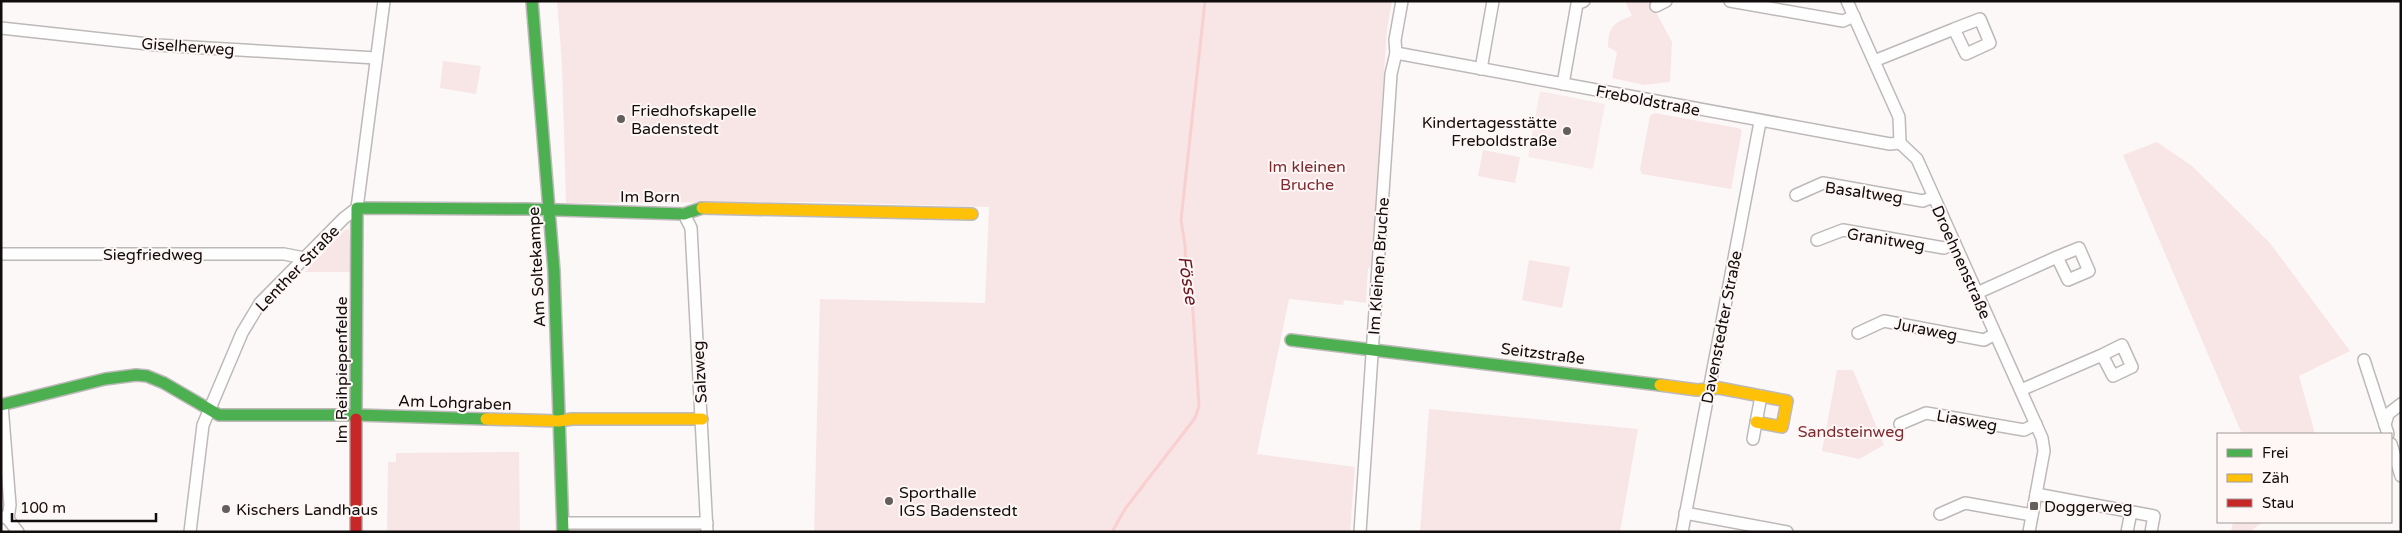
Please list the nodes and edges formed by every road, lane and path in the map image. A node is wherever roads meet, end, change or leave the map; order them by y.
1 (384, 1) edge
2 (532, 1) edge
3 (1402, 1) edge
4 (1493, 1) edge
5 (1584, 1) edge
6 (1730, 1) edge
7 (1847, 1) edge
8 (1854, 16) junction
9 (1, 28) edge
10 (1954, 29) dead end
11 (1396, 53) junction
12 (376, 58) junction
13 (1874, 61) junction
14 (1480, 69) junction
15 (1563, 84) junction
16 (1760, 122) junction
17 (1900, 143) junction
18 (1796, 195) dead end
19 (1933, 197) junction
20 (357, 208) junction
21 (549, 211) junction
22 (684, 214) junction
23 (972, 214) dead end
24 (1817, 240) dead end
25 (1954, 244) junction
26 (1, 254) edge
27 (2057, 257) dead end
28 (304, 258) junction
29 (1977, 293) junction
30 (1858, 333) dead end
31 (1995, 334) junction
32 (1291, 340) dead end
33 (1372, 349) junction
34 (2102, 355) dead end
35 (2364, 360) dead end
36 (1709, 389) junction
37 (2021, 390) junction
38 (1761, 396) junction
39 (2401, 404) edge
40 (2, 405) edge
41 (210, 410) junction
42 (357, 415) junction
43 (702, 418) junction
44 (559, 421) junction
45 (1756, 422) junction
46 (1900, 424) dead end
47 (2036, 424) junction
48 (2386, 430) edge
49 (1753, 439) dead end
50 (2392, 447) edge
51 (2401, 476) edge
52 (2036, 494) junction
53 (1685, 512) junction
54 (2131, 512) junction
55 (1940, 514) dead end
56 (2032, 515) junction
57 (5, 518) edge
58 (563, 527) edge
59 (707, 527) edge
60 (18, 532) edge
61 (190, 532) edge
62 (356, 532) edge
63 (1360, 532) edge
64 (1682, 532) edge
65 (1787, 532) edge
66 (2029, 532) edge
67 (2127, 532) edge
68 (2151, 532) edge

1 - 12 street
2 - 21 street, Am Soltekampe
3 - 11 street, Im Kleinen Bruche
4 - 14 street
5 - 15 street
6 - 8 street
7 - 8 street
8 - 13 street
9 - 12 street, Giselherweg
10 - 13 street
11 - 14 street, Freboldstraße
11 - 33 street, Im Kleinen Bruche
12 - 20 street
13 - 17 street
14 - 15 street, Freboldstraße
15 - 16 street, Freboldstraße
16 - 17 street, Freboldstraße
16 - 36 street, Davenstedter Straße
17 - 19 street, Droehnenstraße
18 - 19 street, Basaltweg
19 - 25 street, Droehnenstraße
20 - 21 street, Im Born
20 - 28 street, Lenther Straße
20 - 42 street, Im Reihpiepenfelde
21 - 22 street, Im Born
21 - 44 street, Am Soltekampe
22 - 23 street, Im Born
22 - 43 street, Salzweg
24 - 25 street, Granitweg
25 - 29 street, Droehnenstraße
26 - 28 street, Siegfriedweg
27 - 29 street
28 - 41 street, Lenther Straße
29 - 31 street, Droehnenstraße
30 - 31 street, Juraweg
31 - 37 street, Droehnenstraße
32 - 33 street, Seitzstraße
33 - 36 street, Seitzstraße
33 - 63 street, Im Kleinen Bruche
34 - 37 street
35 - 48 street
36 - 38 street
36 - 53 street, Davenstedter Straße
37 - 47 street, Droehnenstraße
38 - 45 street
38 - 45 street
39 - 48 street
40 - 41 street, Am Lohgraben
40 - 57 street
41 - 42 street, Am Lohgraben
41 - 61 street, Lenther Straße
42 - 44 street, Am Lohgraben
42 - 62 street, Im Reihpiepenfelde
43 - 44 street, Am Lohgraben
43 - 59 street, Salzweg
44 - 58 street, Am Soltekampe
45 - 49 street
46 - 47 street, Liasweg
47 - 52 street, Droehnenstraße
50 - 51 street
52 - 54 street
52 - 56 street, Droehnenstraße
53 - 64 street, Davenstedter Straße
53 - 65 street
54 - 67 street
54 - 68 street
55 - 56 street
56 - 66 street, Droehnenstraße
57 - 60 street
58 - 59 street

